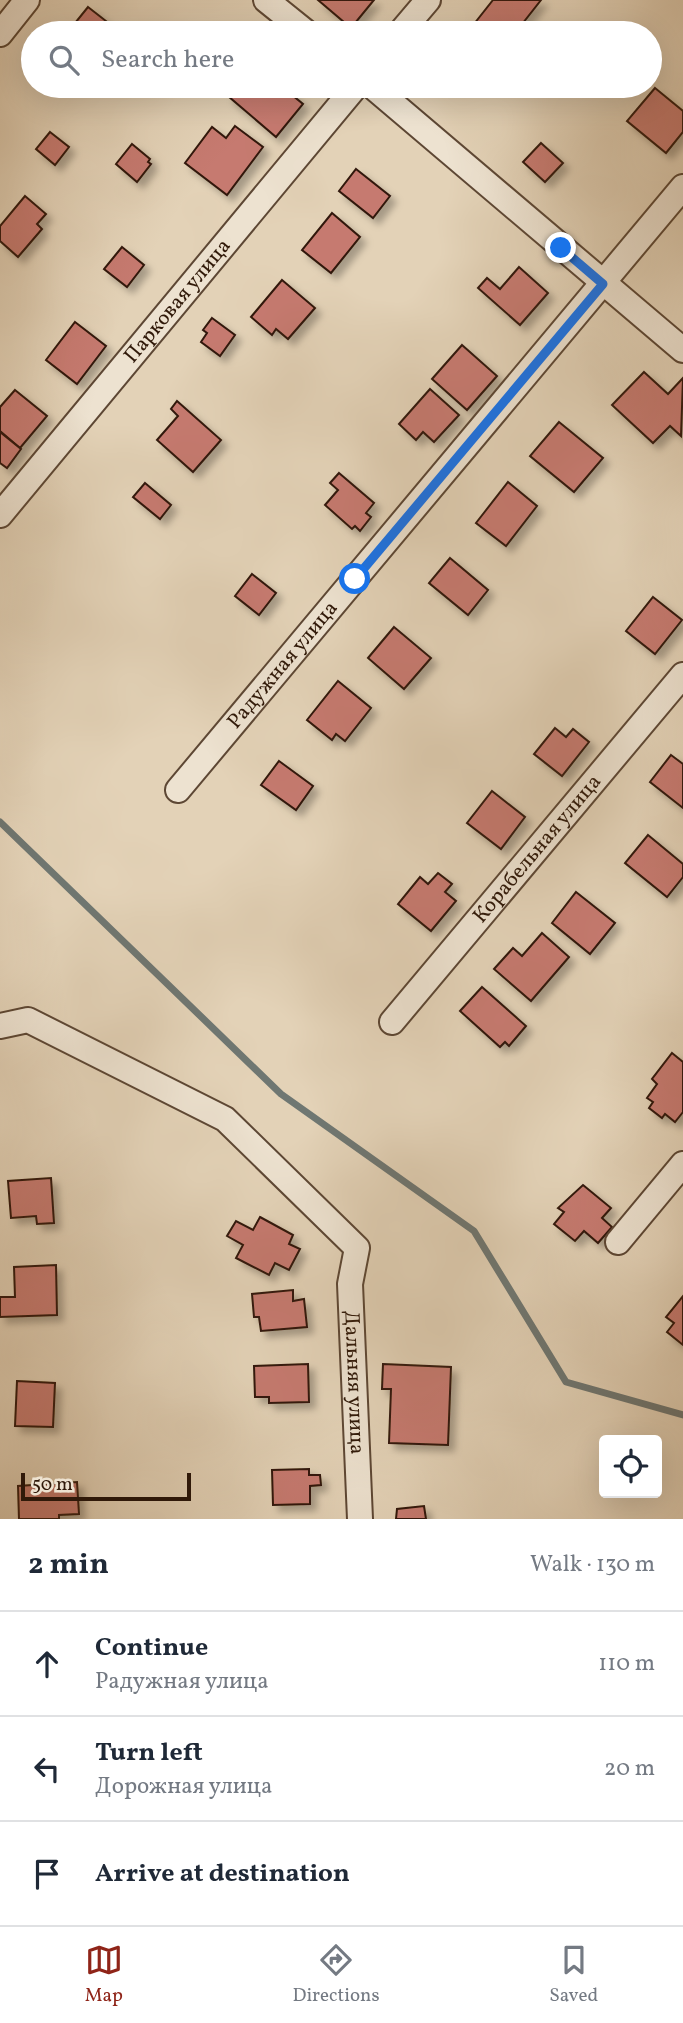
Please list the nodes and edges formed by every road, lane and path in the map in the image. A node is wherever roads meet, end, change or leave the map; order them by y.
1 (27, 0) edge
2 (266, 0) edge
3 (428, 0) edge
4 (292, 21) edge
5 (410, 21) edge
6 (0, 34) edge
7 (346, 98) edge
8 (386, 98) edge
9 (683, 187) edge
10 (603, 284) junction
11 (683, 350) edge
12 (0, 515) edge
13 (683, 675) edge
14 (178, 790) dead end
15 (392, 1022) dead end
16 (0, 1026) edge
17 (683, 1164) edge
18 (618, 1242) dead end
19 (360, 1519) edge

1 - 6 street
2 - 4 street
3 - 5 street
7 - 12 street, Парковая улица
8 - 10 street
9 - 10 street, Радужная улица
10 - 11 street
10 - 14 street, Радужная улица
13 - 15 street, Корабельная улица
16 - 19 street, Дальняя улица
17 - 18 street

